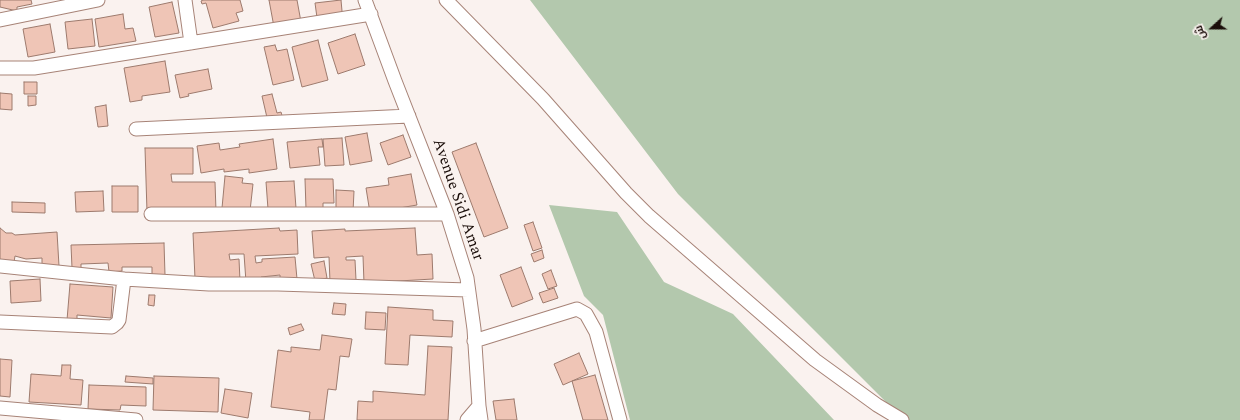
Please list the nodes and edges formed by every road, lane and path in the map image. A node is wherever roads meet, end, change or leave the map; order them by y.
1 (98, 0) edge
2 (185, 0) edge
3 (366, 0) edge
4 (446, 0) edge
5 (371, 14) junction
6 (0, 20) edge
7 (191, 43) junction
8 (0, 68) edge
9 (409, 116) junction
10 (136, 129) dead end
11 (151, 214) dead end
12 (447, 214) junction
13 (0, 266) edge
14 (124, 279) junction
15 (468, 290) junction
16 (0, 322) edge
17 (474, 342) junction
18 (479, 406) junction
19 (0, 408) edge
20 (112, 419) edge
21 (130, 420) edge
22 (467, 420) edge
23 (481, 420) edge
24 (620, 420) edge
25 (902, 420) edge

1 - 6 street
2 - 7 street
3 - 5 street, Avenue Sidi Amar
4 - 25 street
5 - 7 street
5 - 9 street, Avenue Sidi Amar
7 - 8 street
9 - 10 street
9 - 12 street, Avenue Sidi Amar
11 - 12 street
12 - 15 street, Avenue Sidi Amar
13 - 14 street
14 - 15 street
14 - 16 street
15 - 17 street, Avenue Sidi Amar
17 - 18 street, Avenue Sidi Amar
17 - 24 street
18 - 22 street
18 - 23 street, Avenue Sidi Amar
19 - 20 street
20 - 21 street

